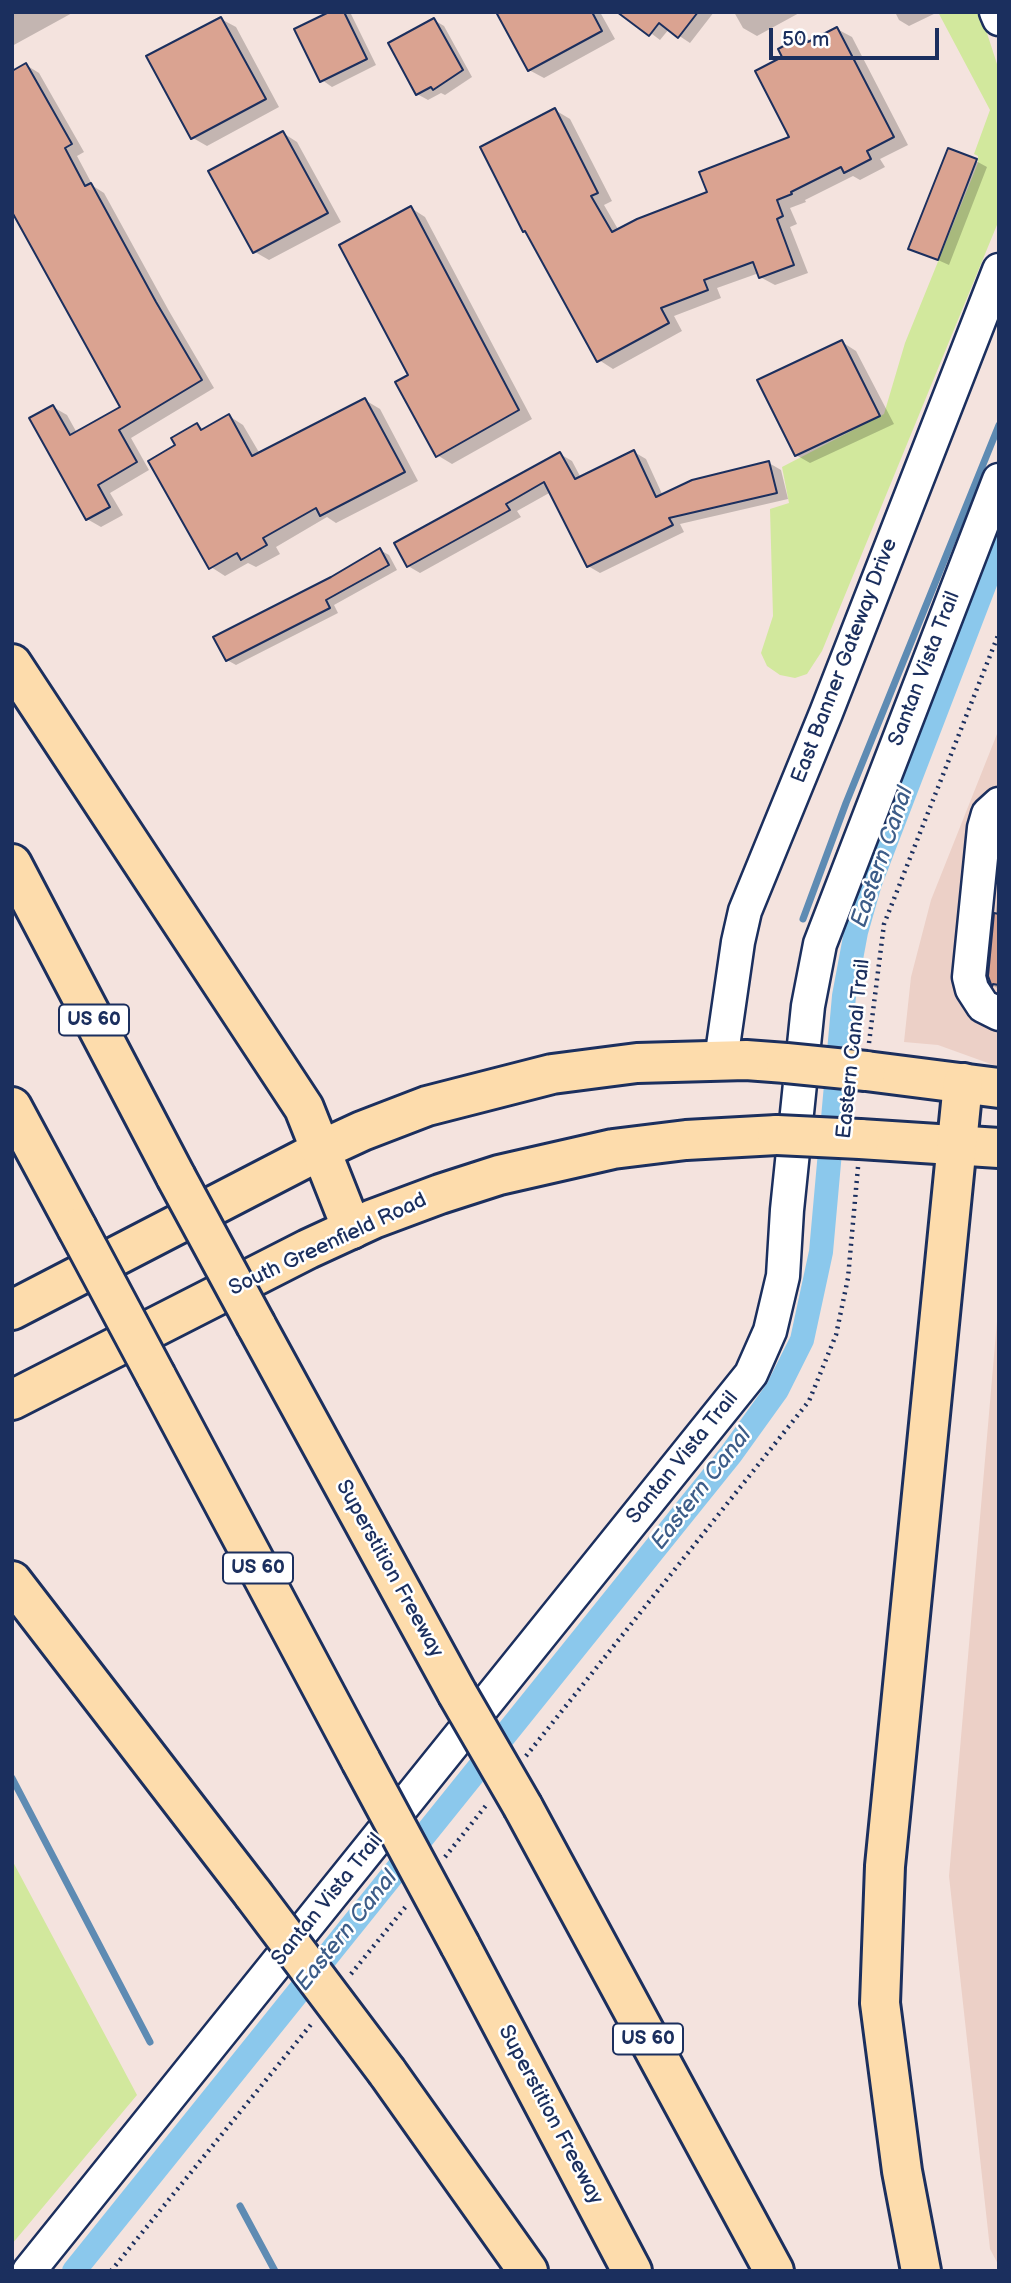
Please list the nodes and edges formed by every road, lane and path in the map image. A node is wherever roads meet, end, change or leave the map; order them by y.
1 (996, 12) edge
2 (999, 19) edge
3 (999, 270) edge
4 (999, 480) edge
5 (999, 633) edge
6 (12, 664) edge
7 (999, 804) edge
8 (12, 864) edge
9 (999, 1014) edge
10 (721, 1060) junction
11 (866, 1071) junction
12 (981, 1086) edge
13 (12, 1107) edge
14 (957, 1146) junction
15 (860, 1147) junction
16 (999, 1148) edge
17 (321, 1150) junction
18 (352, 1229) junction
19 (12, 1310) edge
20 (12, 1400) edge
21 (12, 1581) edge
22 (524, 1758) dead end
23 (506, 1804) junction
24 (438, 1865) dead end
25 (412, 1898) dead end
26 (344, 1983) dead end
27 (318, 2015) dead end
28 (29, 2271) edge
29 (111, 2271) edge
30 (528, 2271) edge
31 (632, 2271) edge
32 (774, 2271) edge
33 (921, 2271) edge

1 - 2 street
3 - 10 street, East Banner Gateway Drive
4 - 28 street, Santan Vista Trail
5 - 11 path, Eastern Canal Trail
6 - 17 main road
7 - 9 street
8 - 23 main road, Superstition Freeway / US 60, bridge
10 - 11 main road, bridge
10 - 17 main road
11 - 12 main road
12 - 14 main road
13 - 31 main road, Superstition Freeway / US 60, bridge
14 - 15 main road, South Greenfield Road
14 - 16 main road, South Greenfield Road
14 - 33 main road
15 - 18 main road, South Greenfield Road, bridge
15 - 22 path
17 - 18 main road
17 - 19 main road
18 - 20 main road, South Greenfield Road
21 - 30 main road, bridge
23 - 24 path
23 - 32 main road, Superstition Freeway / US 60
25 - 26 path
27 - 29 path

